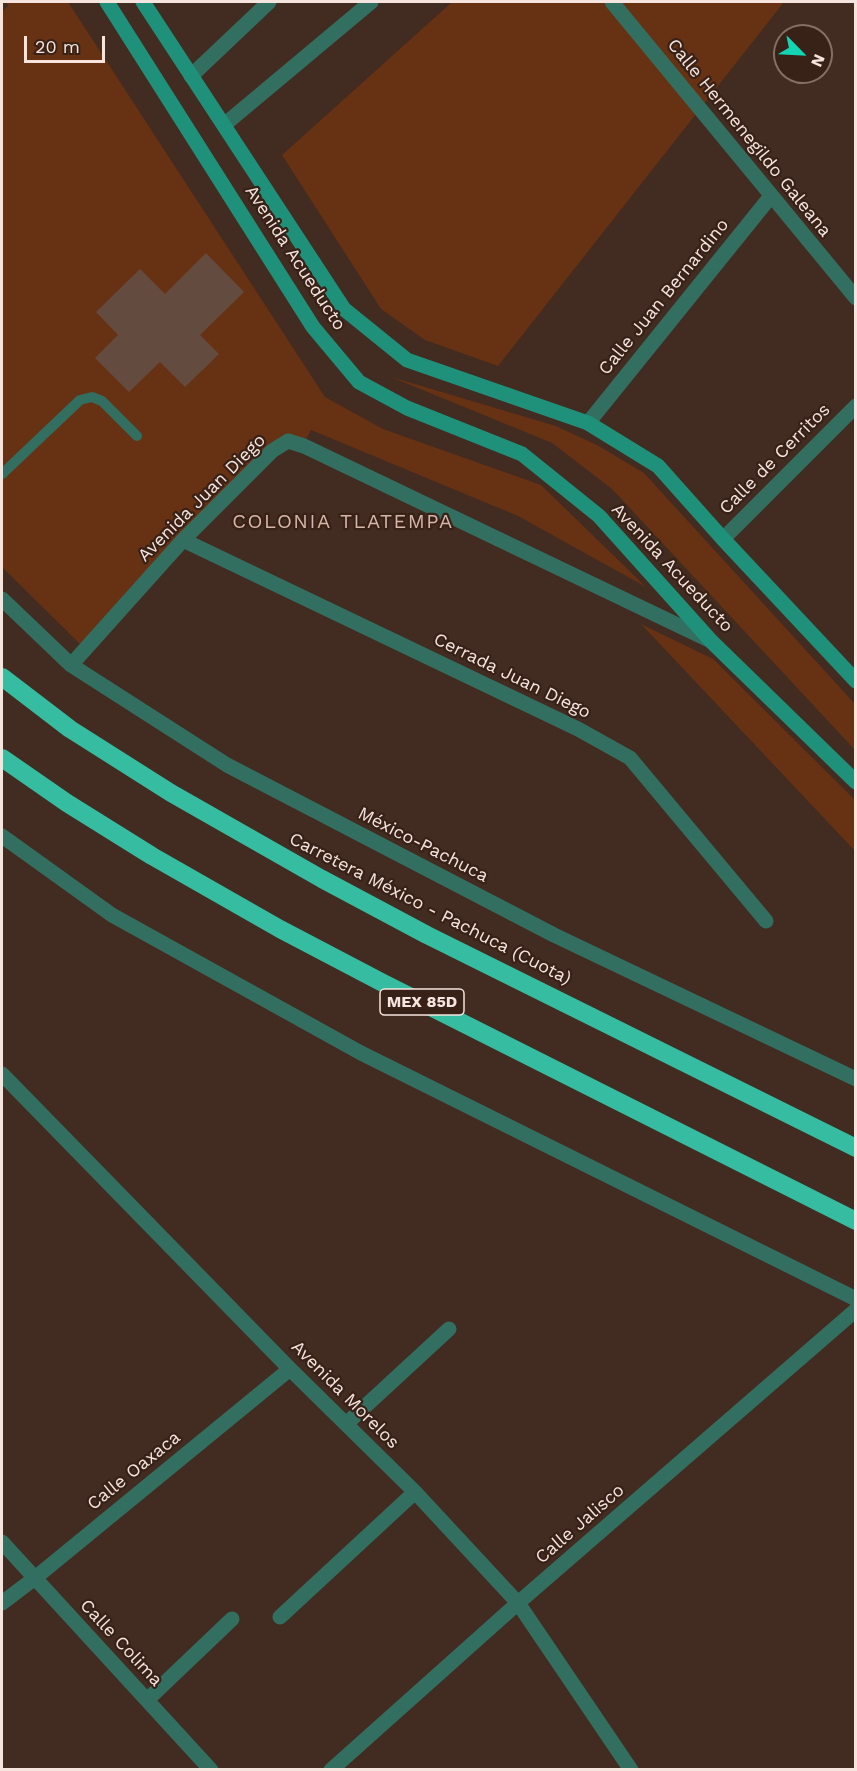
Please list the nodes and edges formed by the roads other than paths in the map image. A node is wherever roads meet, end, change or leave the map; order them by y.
1 (107, 2) edge
2 (143, 2) edge
3 (270, 2) edge
4 (371, 2) edge
5 (612, 2) edge
6 (191, 76) junction
7 (224, 125) junction
8 (771, 196) junction
9 (855, 298) edge
10 (855, 406) edge
11 (588, 423) junction
12 (137, 436) dead end
13 (2, 474) edge
14 (723, 539) junction
15 (183, 540) junction
16 (2, 599) edge
17 (712, 642) junction
18 (71, 665) junction
19 (2, 677) edge
20 (855, 681) edge
21 (2, 759) edge
22 (855, 782) edge
23 (2, 836) edge
24 (766, 921) dead end
25 (2, 1074) edge
26 (855, 1079) edge
27 (855, 1148) edge
28 (855, 1221) edge
29 (855, 1299) edge
30 (855, 1310) edge
31 (449, 1329) dead end
32 (290, 1369) junction
33 (346, 1424) junction
34 (415, 1492) junction
35 (2, 1542) edge
36 (35, 1578) junction
37 (2, 1603) edge
38 (518, 1603) junction
39 (279, 1617) dead end
40 (232, 1618) dead end
41 (147, 1700) junction
42 (630, 1769) edge
43 (211, 1770) edge
44 (331, 1770) edge

1 - 17 street, Avenida Acueducto
2 - 6 street, Avenida Acueducto
3 - 6 street
4 - 7 street
5 - 8 street, Calle Hermenegildo Galeana
6 - 7 street, Avenida Acueducto
7 - 11 street, Avenida Acueducto
8 - 9 street, Calle Hermenegildo Galeana
8 - 11 street, Calle Juan Bernardino
10 - 14 street, Calle de Cerritos
11 - 14 street, Avenida Acueducto
12 - 13 lane
14 - 20 street, Avenida Acueducto
15 - 17 street, Avenida Juan Diego
15 - 18 street, Avenida Juan Diego
15 - 24 street, Cerrada Juan Diego
16 - 18 street, México-Pachuca
17 - 22 street, Avenida Acueducto
18 - 26 street, México-Pachuca
19 - 27 highway, Carretera México - Pachuca (Cuota)
21 - 28 highway, MEX 85D
23 - 29 street
25 - 32 street, Avenida Morelos
30 - 38 street, Calle Jalisco
31 - 33 street
32 - 33 street, Avenida Morelos
32 - 36 street, Calle Oaxaca
33 - 34 street, Avenida Morelos
34 - 38 street, Avenida Morelos
34 - 39 street
35 - 36 street, Calle Colima
36 - 37 street, Calle Oaxaca
36 - 41 street, Calle Colima
38 - 42 street, Avenida Morelos
38 - 44 street, Calle Jalisco
40 - 41 street
41 - 43 street, Calle Colima

